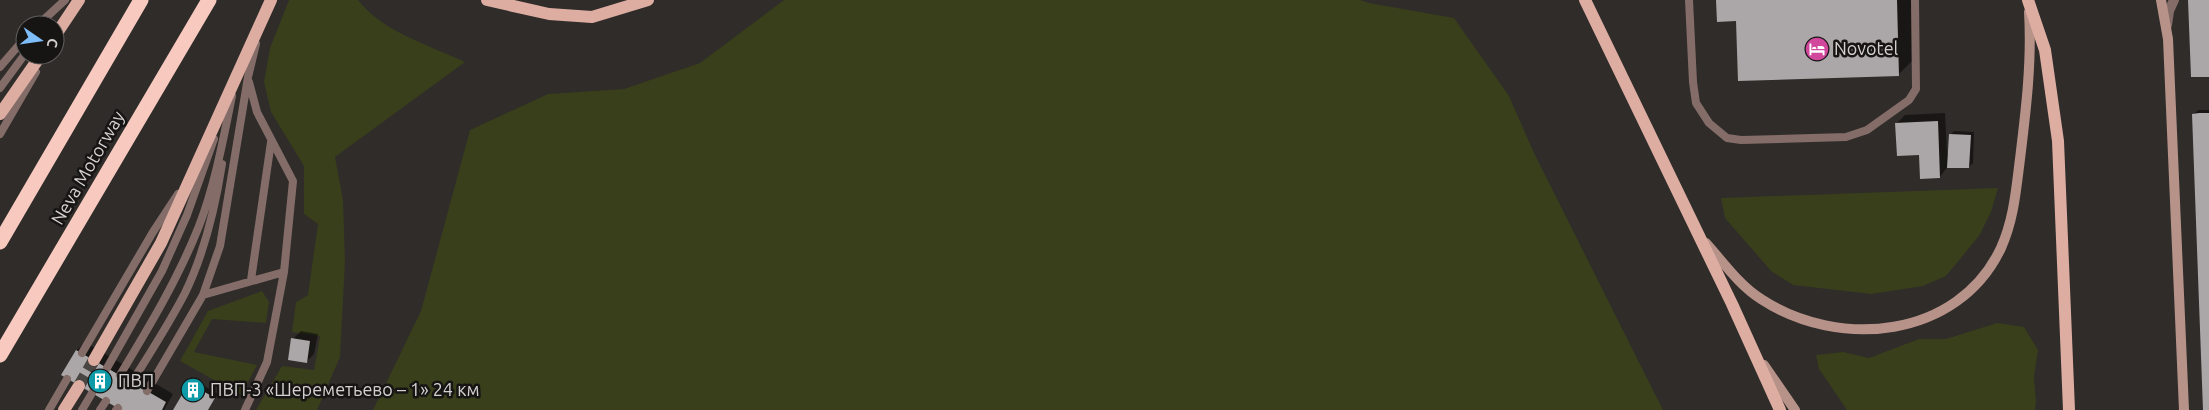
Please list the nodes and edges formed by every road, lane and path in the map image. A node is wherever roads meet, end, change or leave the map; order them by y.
1 (66, 0) edge
2 (79, 0) edge
3 (141, 0) edge
4 (209, 0) edge
5 (271, 0) edge
6 (487, 0) edge
7 (648, 0) edge
8 (1584, 0) edge
9 (1689, 0) edge
10 (1915, 0) edge
11 (2028, 0) edge
12 (2161, 0) edge
13 (2174, 0) edge
14 (49, 15) edge
15 (54, 15) edge
16 (65, 22) edge
17 (260, 26) junction
18 (2167, 26) junction
19 (15, 48) edge
20 (15, 48) edge
21 (0, 61) edge
22 (17, 65) edge
23 (35, 65) edge
24 (40, 65) edge
25 (0, 67) edge
26 (248, 77) junction
27 (0, 88) edge
28 (227, 107) junction
29 (0, 114) edge
30 (0, 134) edge
31 (271, 142) junction
32 (1698, 235) junction
33 (0, 242) edge
34 (284, 272) junction
35 (251, 280) junction
36 (203, 294) junction
37 (1745, 334) junction
38 (0, 355) edge
39 (88, 357) tunnel mouth
40 (107, 368) dead end
41 (120, 376) dead end
42 (67, 379) dead end
43 (132, 382) dead end
44 (79, 386) tunnel mouth
45 (147, 391) dead end
46 (92, 393) dead end
47 (106, 401) dead end
48 (49, 410) edge
49 (64, 410) edge
50 (82, 410) edge
51 (100, 410) edge
52 (245, 410) edge
53 (1780, 410) edge
54 (1795, 410) edge
55 (2069, 410) edge
56 (2184, 410) edge

1 - 14 lane
1 - 15 lane
2 - 16 main road
3 - 33 highway
4 - 38 highway, Neva Motorway
5 - 17 main road
6 - 7 main road
8 - 32 main road
9 - 10 lane
11 - 32 street
11 - 55 main road
12 - 18 street
13 - 18 street
17 - 26 lane
17 - 28 main road
18 - 56 street
19 - 21 lane
20 - 25 lane
22 - 27 lane
23 - 29 main road
24 - 30 lane
26 - 31 lane
26 - 36 lane
28 - 39 main road
28 - 40 lane
28 - 41 lane
28 - 43 lane
31 - 34 lane
31 - 35 lane
32 - 37 main road
34 - 35 lane
34 - 52 lane
35 - 36 lane
36 - 45 lane
37 - 53 main road
37 - 54 street
42 - 48 lane
44 - 49 main road
46 - 50 lane
47 - 51 lane

